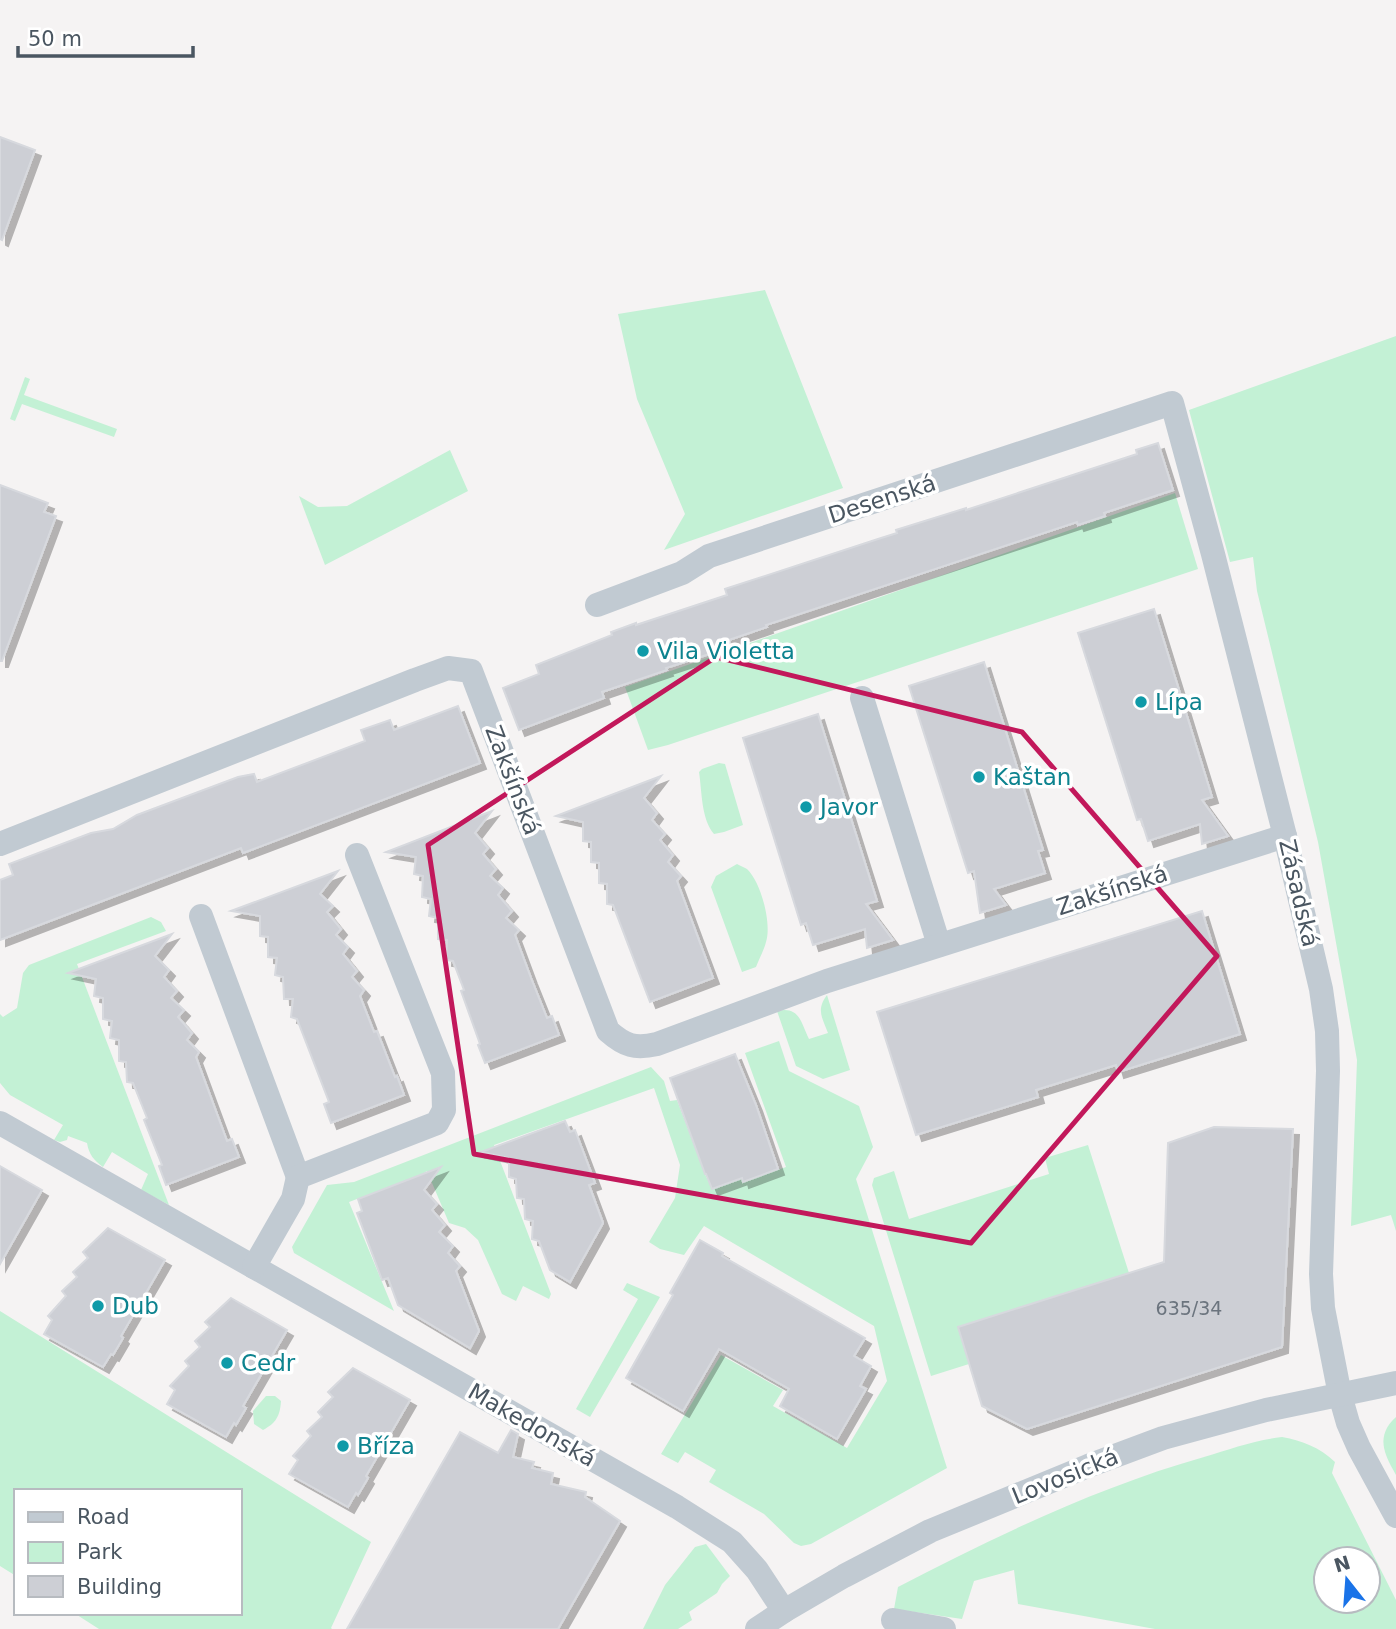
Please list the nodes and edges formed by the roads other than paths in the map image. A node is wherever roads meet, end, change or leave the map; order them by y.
1 (1172, 403) joint
2 (597, 605) dead end
3 (862, 698) dead end
4 (1285, 836) junction
5 (0, 844) edge
6 (357, 855) dead end
7 (201, 916) dead end
8 (939, 945) junction
9 (0, 1123) edge
10 (298, 1177) junction
11 (254, 1267) junction
12 (1396, 1383) edge
13 (1340, 1395) junction
14 (1396, 1516) edge
15 (784, 1611) junction
16 (893, 1620) dead end
17 (757, 1629) edge
18 (944, 1629) edge

1 - 2 street, Desenská
1 - 4 street, Zásadská
3 - 8 street
4 - 8 street, Zakšínská
4 - 13 street, Zásadská
5 - 8 street, Zakšínská
6 - 10 street
7 - 10 street
9 - 11 street, Makedonská
10 - 11 street
11 - 15 street, Makedonská
12 - 13 street, Lovosická
13 - 14 street, Zásadská
13 - 15 street, Lovosická
15 - 17 street, Lovosická
16 - 18 street

